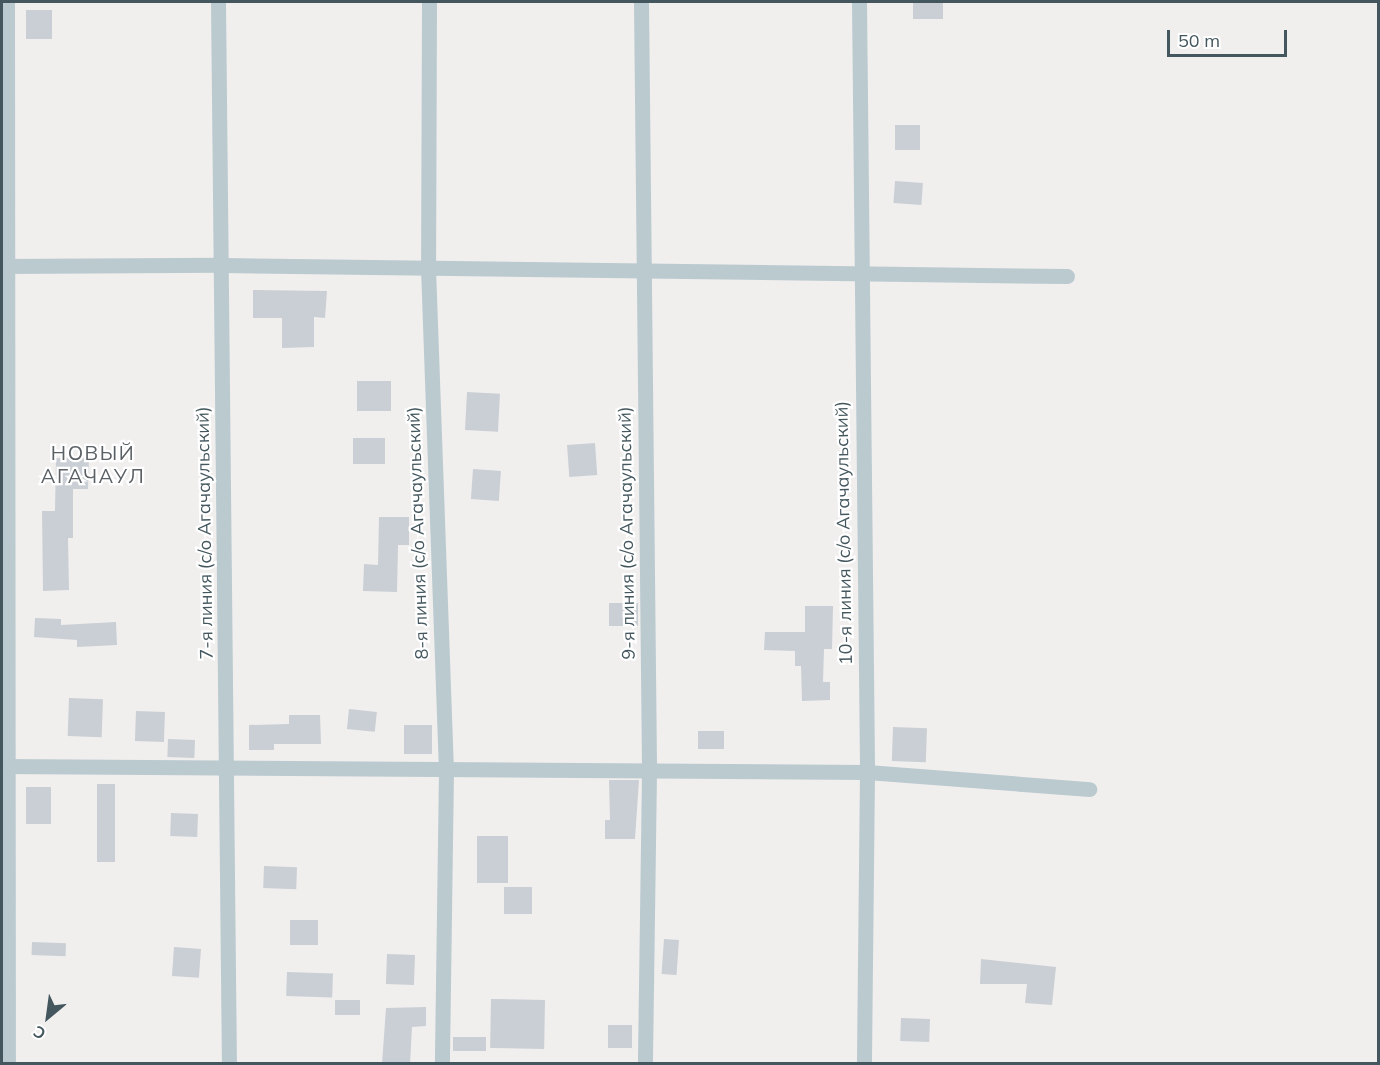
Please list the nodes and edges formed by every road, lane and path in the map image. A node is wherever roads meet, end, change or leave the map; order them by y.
1 (7, 2) edge
2 (218, 2) edge
3 (429, 2) edge
4 (641, 2) edge
5 (859, 2) edge
6 (222, 265) junction
7 (6, 267) edge
8 (428, 268) junction
9 (644, 270) junction
10 (860, 272) junction
11 (1067, 276) dead end
12 (4, 766) edge
13 (226, 767) junction
14 (446, 770) junction
15 (649, 772) junction
16 (867, 772) junction
17 (1089, 789) dead end
18 (8, 1064) edge
19 (229, 1064) edge
20 (442, 1064) edge
21 (645, 1064) edge
22 (864, 1064) edge

1 - 7 street
2 - 6 street, 7-я линия (с/о Агачаульский)
3 - 8 street, 8-я линия (с/о Агачаульский)
4 - 9 street, 9-я линия (с/о Агачаульский)
5 - 10 street, 10-я линия (с/о Агачаульский)
6 - 7 street
6 - 8 street
6 - 13 street, 7-я линия (с/о Агачаульский)
7 - 12 street
8 - 9 street
8 - 14 street, 8-я линия (с/о Агачаульский)
9 - 10 street
9 - 15 street, 9-я линия (с/о Агачаульский)
10 - 11 street
10 - 16 street, 10-я линия (с/о Агачаульский)
12 - 13 street
12 - 18 street
13 - 14 street
13 - 19 street, 7-я линия (с/о Агачаульский)
14 - 15 street
14 - 20 street, 8-я линия (с/о Агачаульский)
15 - 16 street
15 - 21 street, 9-я линия (с/о Агачаульский)
16 - 17 street
16 - 22 street, 10-я линия (с/о Агачаульский)

